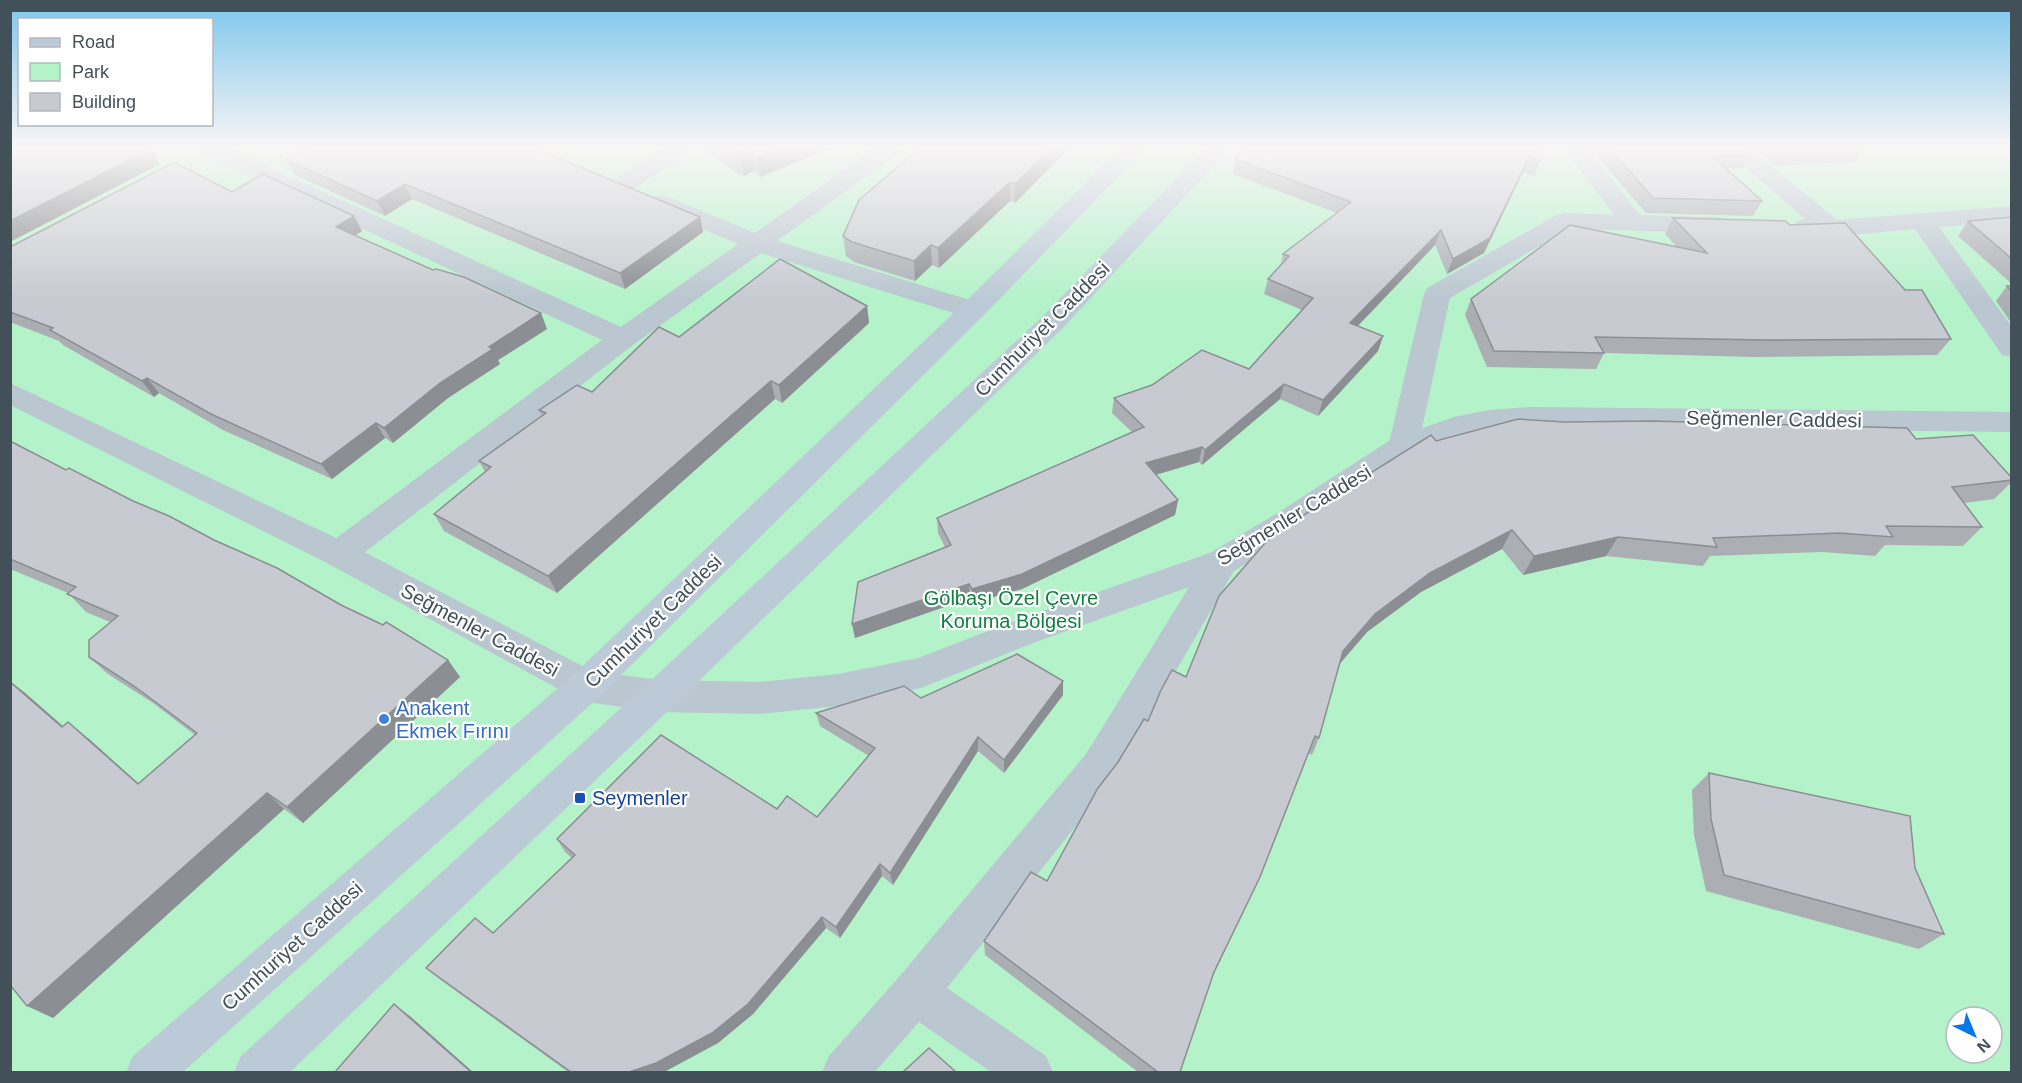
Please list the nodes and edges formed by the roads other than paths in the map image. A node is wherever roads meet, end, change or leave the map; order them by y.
1 (310, 198) edge
2 (647, 198) edge
3 (821, 198) edge
4 (1086, 198) edge
5 (1172, 198) edge
6 (1613, 198) edge
7 (1794, 198) edge
8 (2012, 213) edge
9 (1922, 221) junction
10 (1633, 223) junction
11 (1737, 225) edge
12 (1784, 227) edge
13 (1831, 228) junction
14 (757, 243) junction
15 (973, 310) junction
16 (623, 339) junction
17 (2012, 348) edge
18 (10, 393) edge
19 (2012, 422) edge
20 (1403, 447) junction
21 (339, 554) junction
22 (1221, 562) junction
23 (586, 686) junction
24 (659, 696) junction
25 (915, 993) junction
26 (149, 1072) edge
27 (257, 1072) edge
28 (845, 1072) edge
29 (1030, 1072) edge

1 - 16 street
2 - 14 street
3 - 14 street
4 - 15 main road, Cumhuriyet Caddesi
5 - 24 main road, Cumhuriyet Caddesi
6 - 10 street
7 - 13 street
8 - 9 street
9 - 13 street
9 - 17 street
10 - 11 street
10 - 20 street
12 - 13 street
14 - 15 street
14 - 16 street
15 - 23 main road, Cumhuriyet Caddesi
16 - 21 street
18 - 21 street, Seğmenler Caddesi
19 - 20 street, Seğmenler Caddesi
20 - 22 street, Seğmenler Caddesi
21 - 23 street, Seğmenler Caddesi
22 - 24 street, Seğmenler Caddesi
22 - 25 street
23 - 24 street, Seğmenler Caddesi
23 - 26 main road, Cumhuriyet Caddesi
24 - 27 main road, Cumhuriyet Caddesi
25 - 28 street
25 - 29 street

